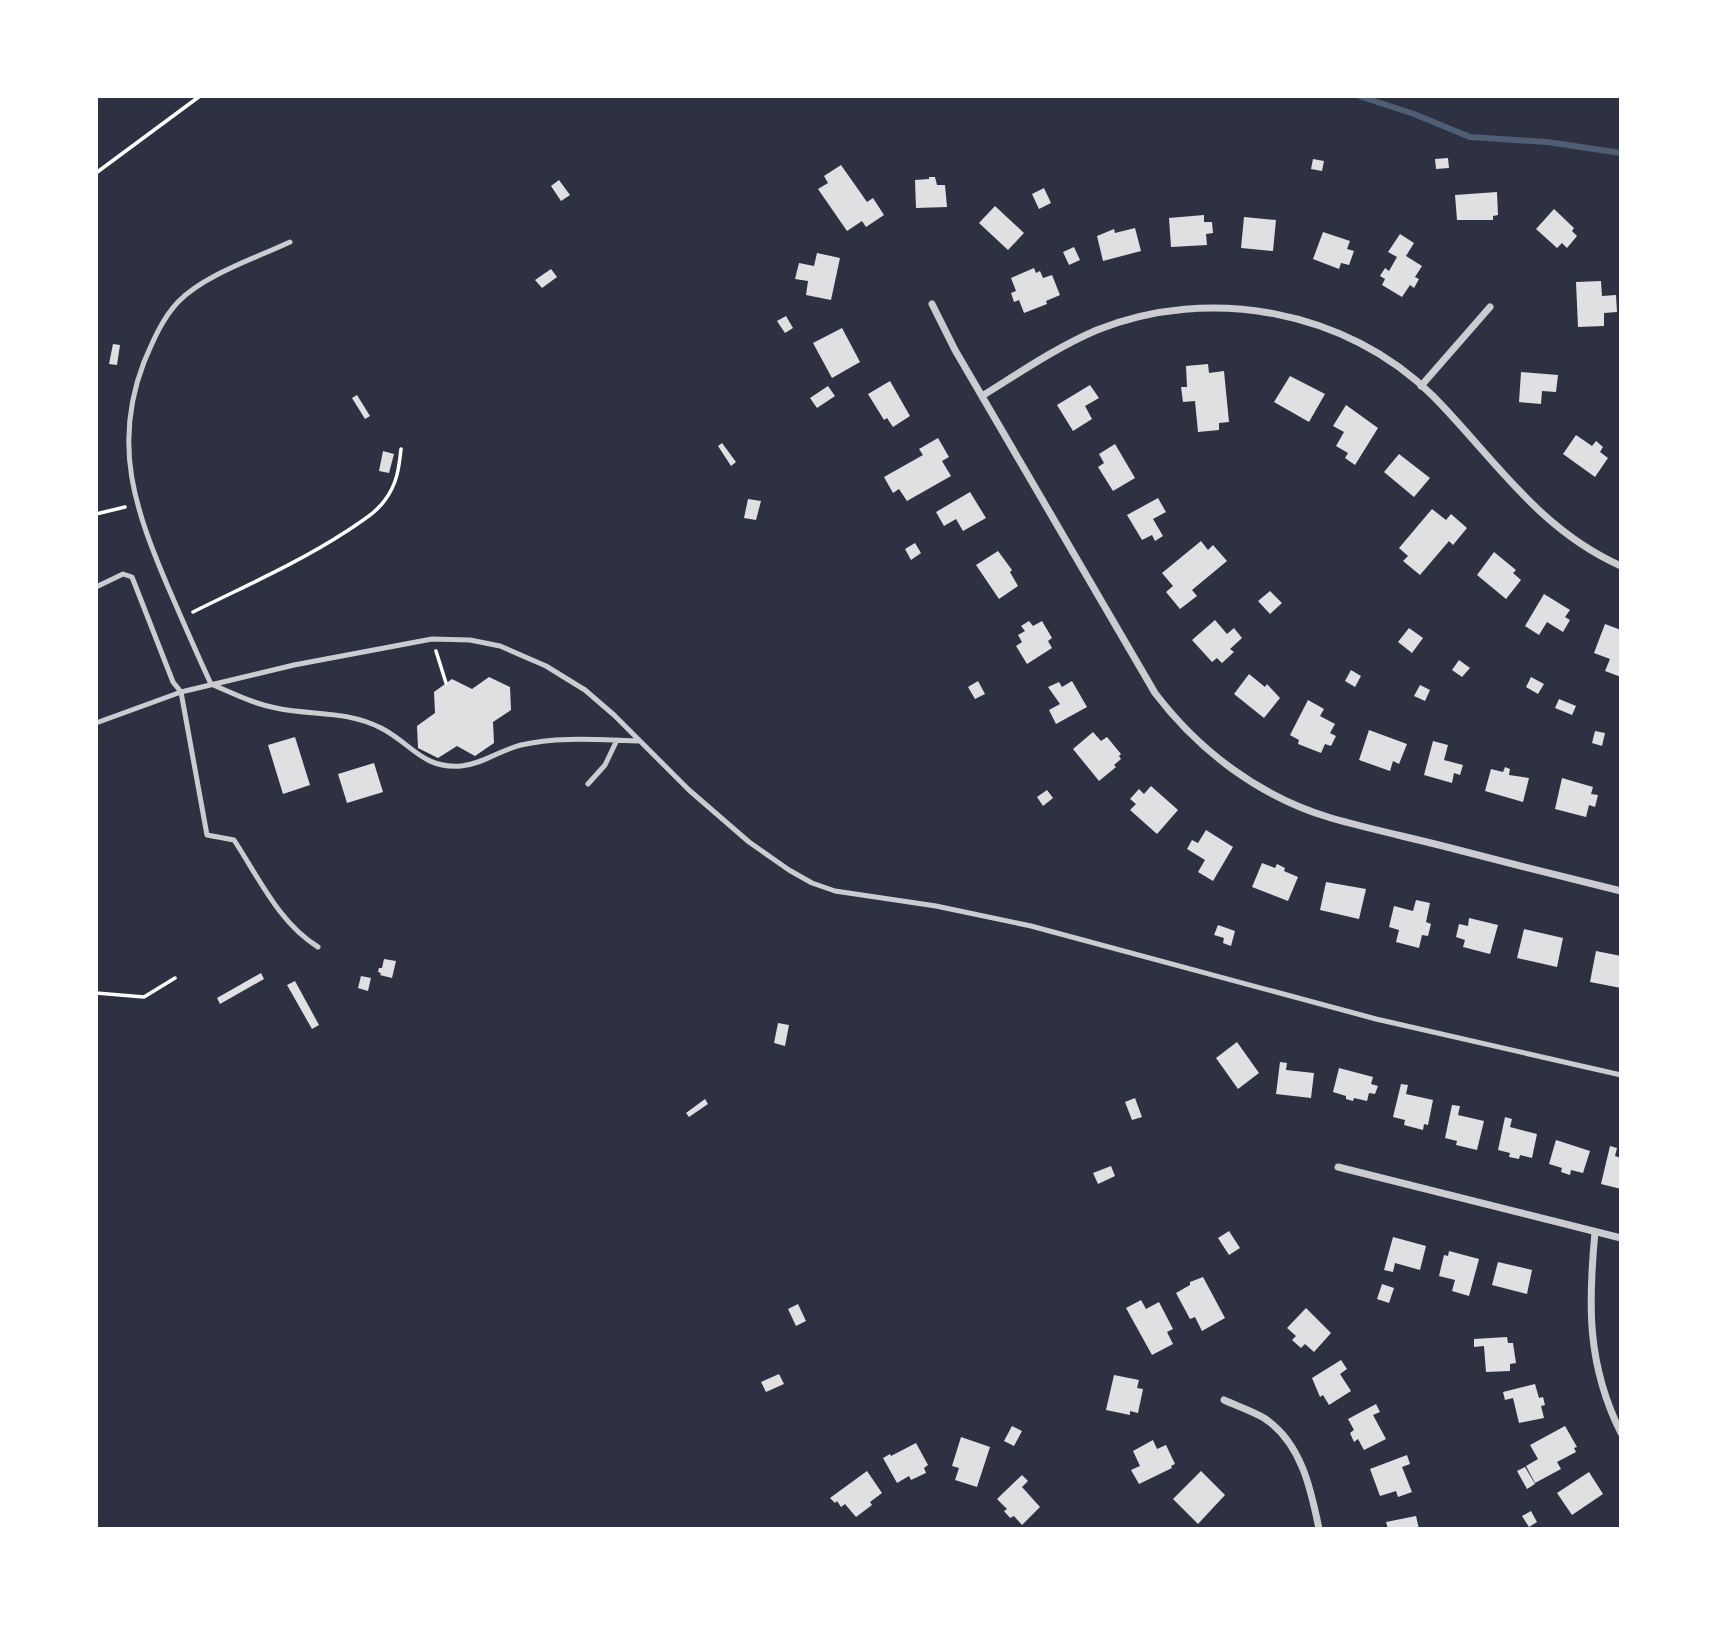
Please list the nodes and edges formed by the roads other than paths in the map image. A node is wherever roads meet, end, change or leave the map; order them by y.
1 (290, 242) dead end
2 (932, 304) dead end
3 (1490, 307) dead end
4 (1421, 386) junction
5 (982, 396) junction
6 (1621, 565) edge
7 (96, 586) edge
8 (211, 684) junction
9 (181, 692) junction
10 (96, 723) edge
11 (617, 740) junction
12 (639, 741) junction
13 (588, 784) dead end
14 (1621, 891) edge
15 (318, 947) dead end
16 (1621, 1075) edge
17 (1338, 1167) dead end
18 (1595, 1232) junction
19 (1621, 1238) edge
20 (1224, 1400) dead end
21 (1621, 1433) edge
22 (1318, 1529) edge

1 - 8 lane
2 - 5 street
3 - 4 street
4 - 5 street
4 - 6 street
5 - 14 street
7 - 9 lane
8 - 9 lane
8 - 11 lane
8 - 12 lane
9 - 10 lane
9 - 15 lane
11 - 12 lane
11 - 13 lane
12 - 16 lane
17 - 18 street
18 - 19 street
18 - 21 street
20 - 22 street

